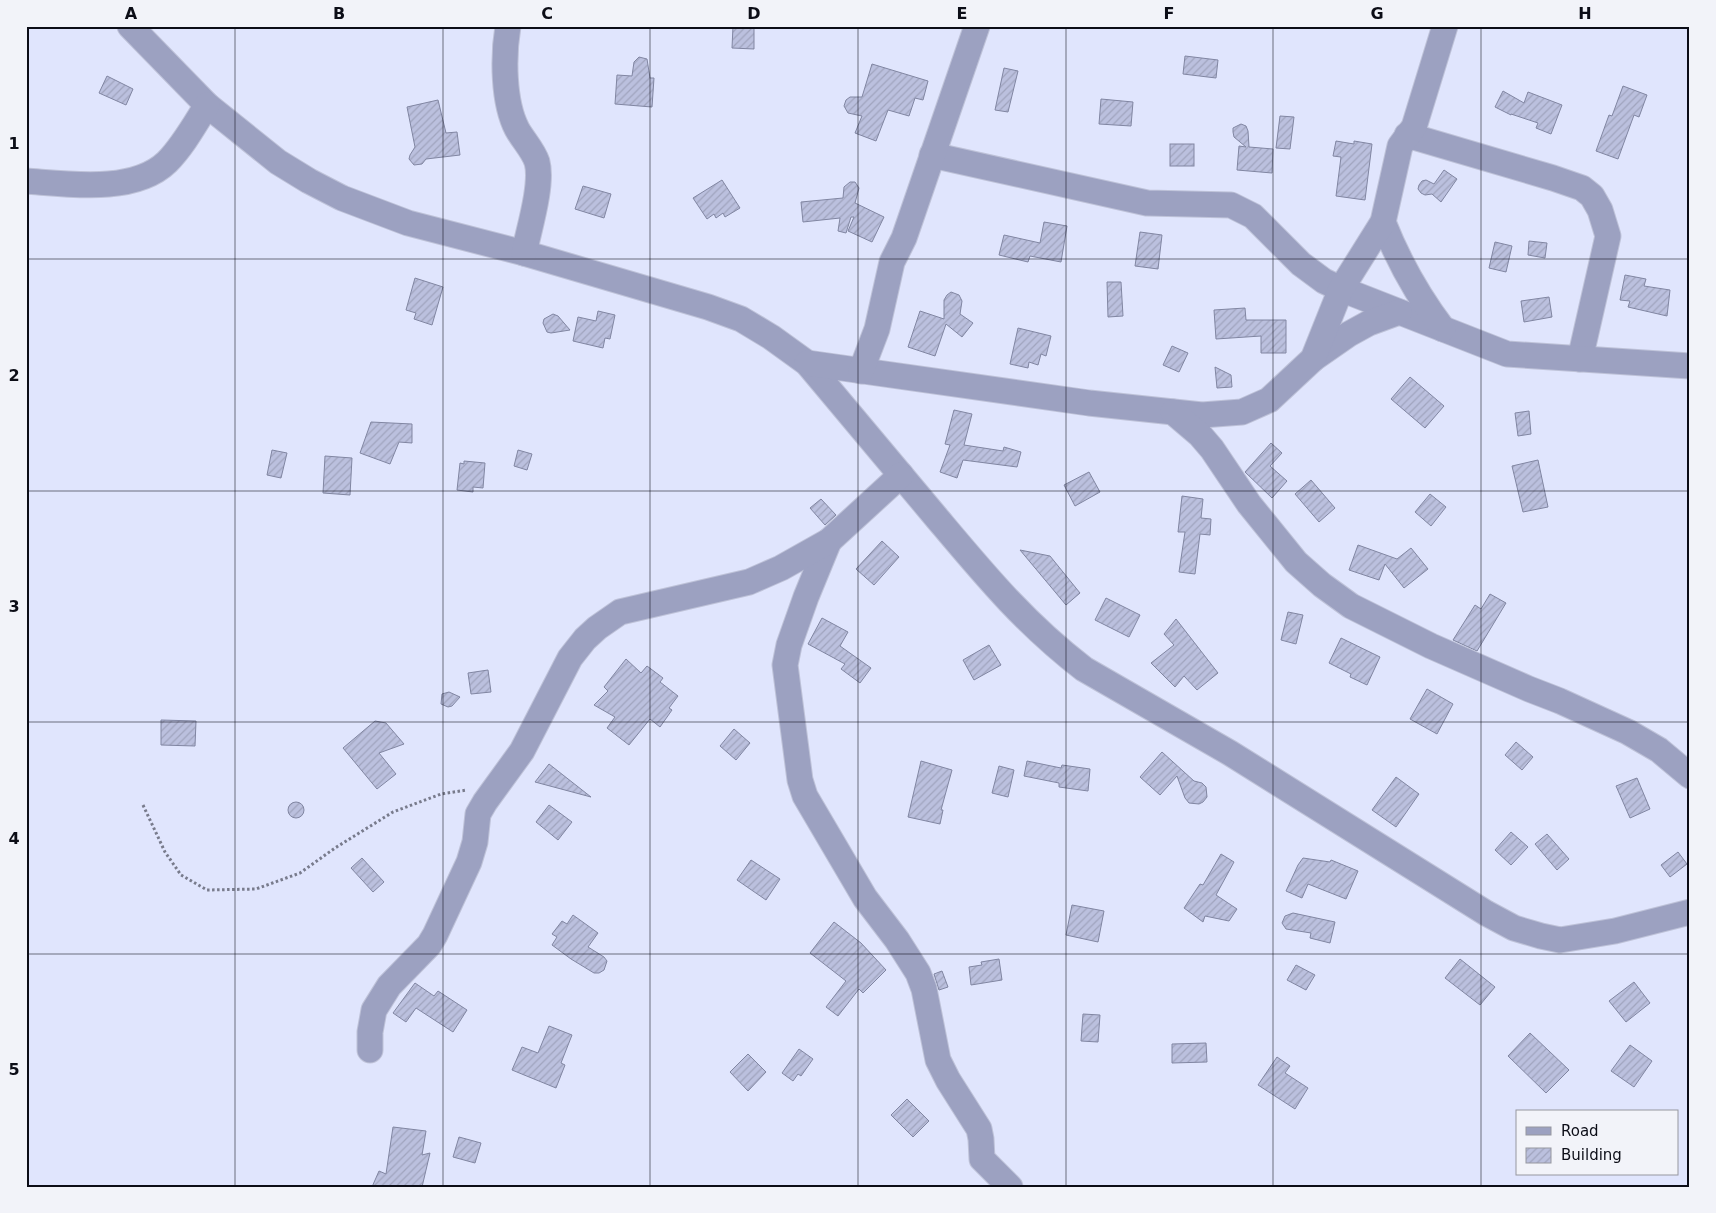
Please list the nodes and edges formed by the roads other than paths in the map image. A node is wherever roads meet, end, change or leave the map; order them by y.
1 (130, 26) edge
2 (508, 26) edge
3 (976, 26) edge
4 (1445, 26) edge
5 (207, 105) junction
6 (1407, 135) junction
7 (932, 155) junction
8 (26, 181) edge
9 (1383, 222) junction
10 (524, 253) junction
11 (1341, 289) junction
12 (1399, 312) junction
13 (1443, 329) junction
14 (1580, 359) junction
15 (1313, 360) junction
16 (807, 363) junction
17 (1690, 366) edge
18 (861, 371) junction
19 (1173, 412) junction
20 (901, 475) junction
21 (829, 541) junction
22 (1690, 776) edge
23 (1690, 912) edge
24 (370, 1050) dead end
25 (1010, 1187) edge

1 - 5 street
2 - 10 street
3 - 7 street
4 - 6 street
5 - 8 street
5 - 10 street
6 - 9 street
6 - 14 street
7 - 11 street
7 - 18 street
9 - 11 street
9 - 13 street
10 - 16 street
11 - 12 street
11 - 15 street
12 - 13 street
12 - 15 street
13 - 14 street
14 - 17 street
15 - 19 street
16 - 18 street
16 - 20 street
18 - 19 street
19 - 22 street
20 - 21 street
20 - 23 street
21 - 24 street
21 - 25 street

